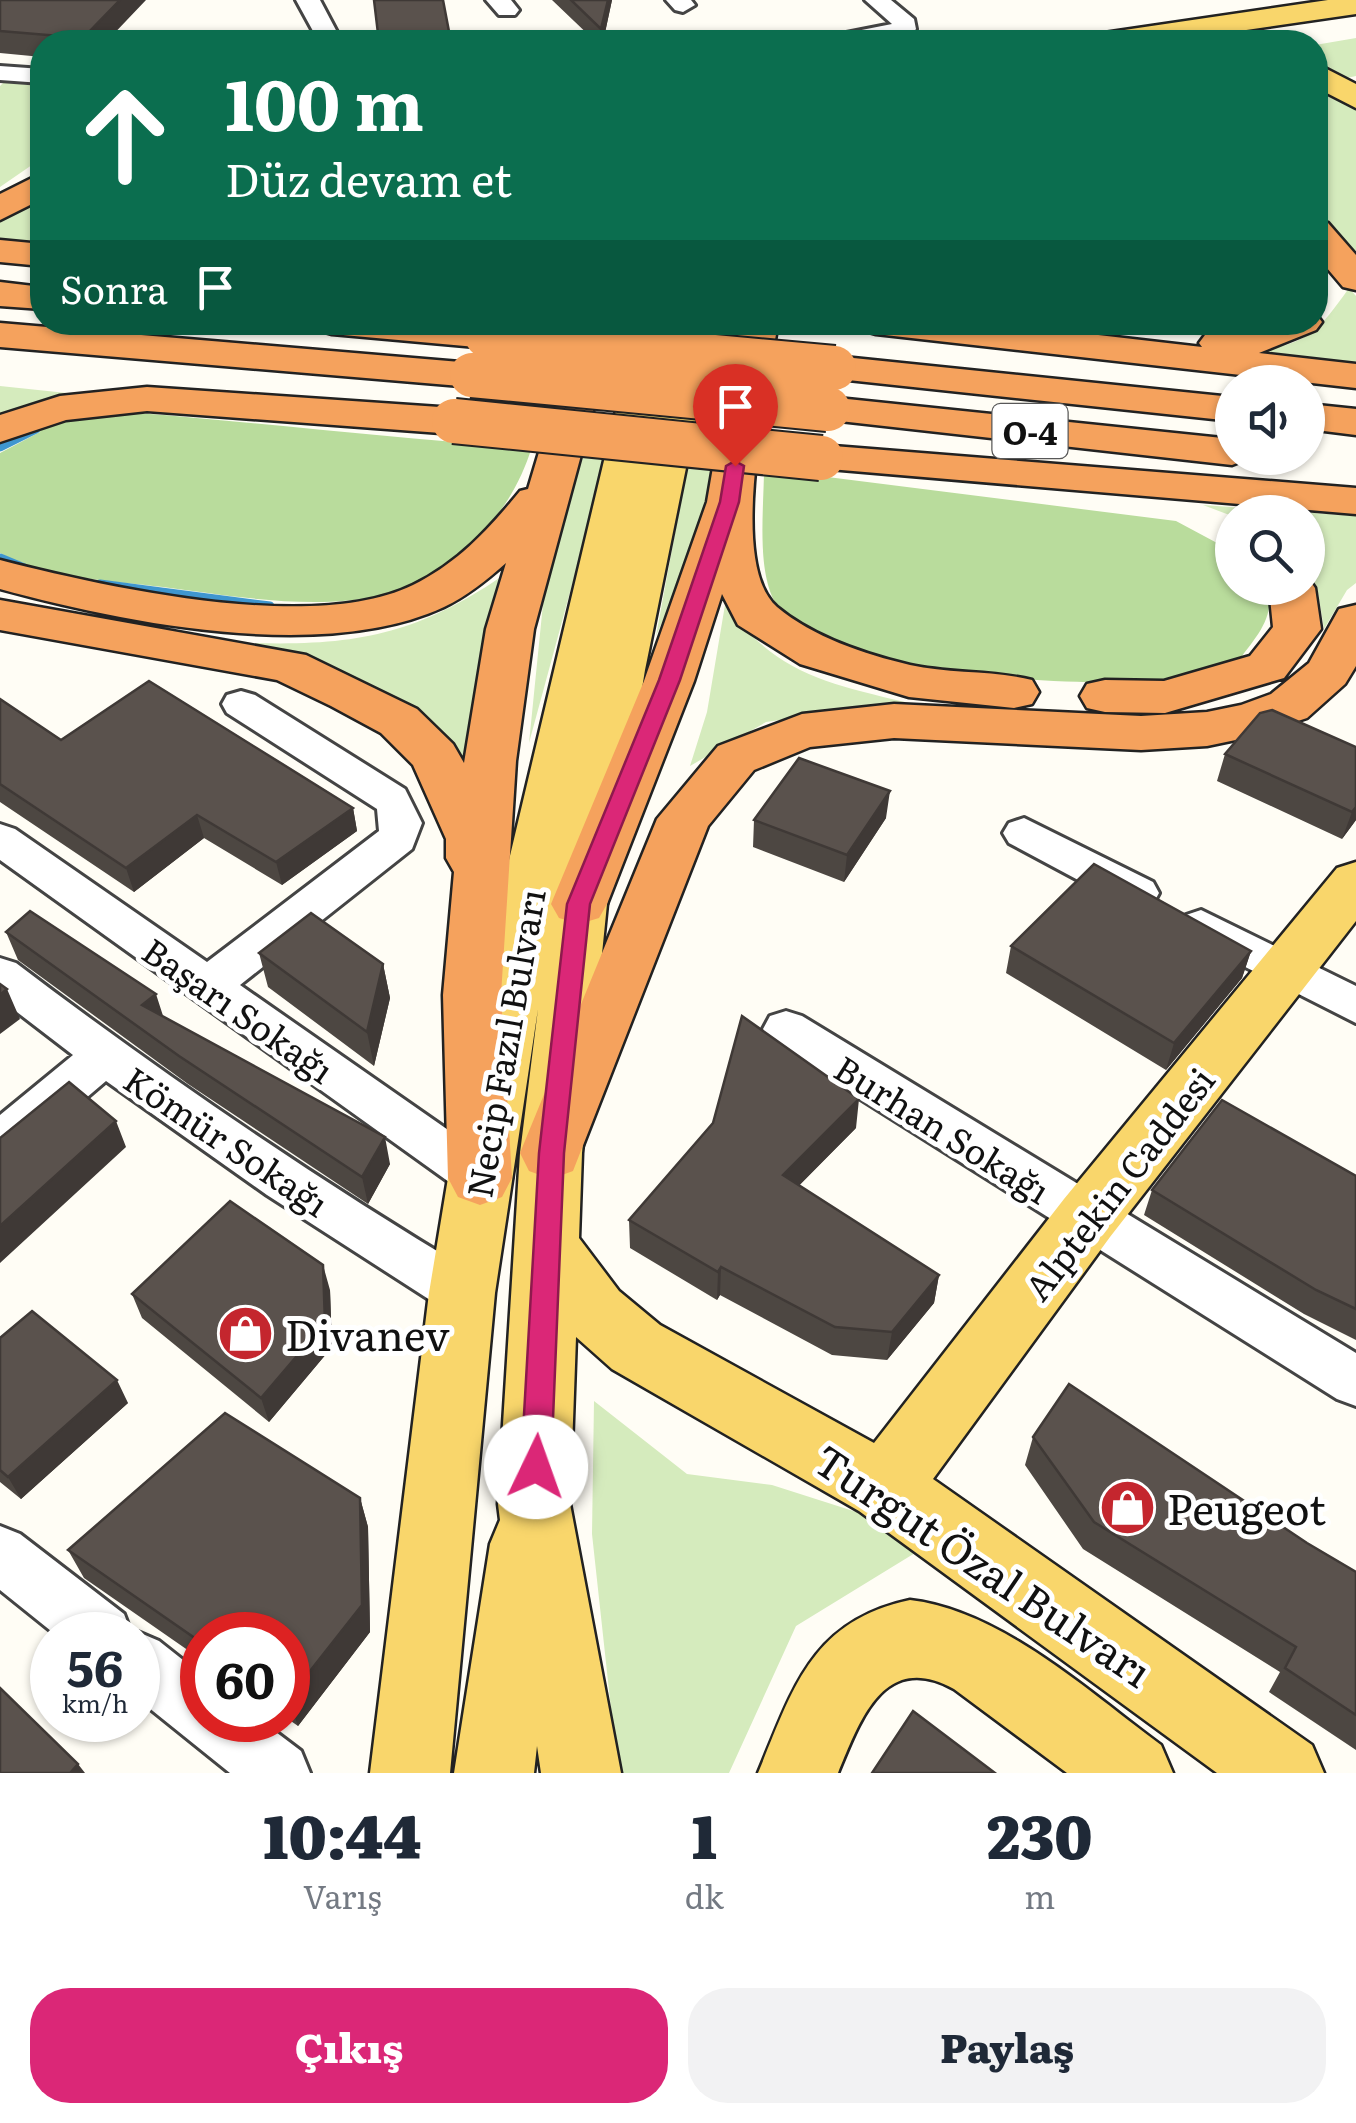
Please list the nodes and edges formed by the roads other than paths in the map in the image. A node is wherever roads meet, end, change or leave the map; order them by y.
1 (308, 0) edge
2 (877, 0) edge
3 (1356, 5) edge
4 (1216, 8) edge
5 (1356, 24) edge
6 (324, 30) edge
7 (899, 30) edge
8 (1144, 30) edge
9 (1324, 30) edge
10 (0, 72) edge
11 (30, 75) edge
12 (1328, 81) edge
13 (1356, 98) edge
14 (30, 191) edge
15 (0, 208) edge
16 (1328, 246) edge
17 (0, 251) edge
18 (30, 253) edge
19 (1356, 279) edge
20 (0, 294) edge
21 (30, 297) edge
22 (0, 335) edge
23 (477, 335) edge
24 (594, 335) edge
25 (654, 335) edge
26 (691, 335) edge
27 (756, 335) edge
28 (992, 335) edge
29 (1069, 335) edge
30 (1272, 335) edge
31 (0, 369) edge
32 (1356, 376) edge
33 (831, 389) junction
34 (1215, 409) edge
35 (1325, 419) edge
36 (454, 421) junction
37 (1356, 422) edge
38 (0, 429) edge
39 (1215, 449) edge
40 (821, 458) junction
41 (1325, 463) edge
42 (1356, 466) edge
43 (558, 468) junction
44 (730, 502) junction
45 (1356, 502) edge
46 (1215, 522) edge
47 (0, 574) edge
48 (1294, 605) edge
49 (0, 615) edge
50 (1356, 620) edge
51 (241, 704) dead end
52 (1024, 834) dead end
53 (0, 839) edge
54 (1356, 882) edge
55 (578, 904) junction
56 (1287, 971) junction
57 (0, 975) edge
58 (207, 987) junction
59 (472, 995) junction
60 (1356, 1006) edge
61 (786, 1029) dead end
62 (104, 1056) junction
63 (0, 1144) edge
64 (552, 1153) junction
65 (480, 1178) junction
66 (1087, 1218) junction
67 (547, 1246) junction
68 (462, 1293) junction
69 (1356, 1382) edge
70 (884, 1487) junction
71 (534, 1504) junction
72 (0, 1554) edge
73 (74, 1612) edge
74 (160, 1680) edge
75 (180, 1695) edge
76 (240, 1742) edge
77 (279, 1773) edge
78 (410, 1773) edge
79 (494, 1773) edge
80 (581, 1773) edge
81 (798, 1773) edge
82 (1133, 1773) edge
83 (1284, 1773) edge

1 - 6 street
2 - 7 street
3 - 4 main road
4 - 8 main road
5 - 9 main road
10 - 11 street
12 - 13 main road
14 - 15 highway
16 - 19 highway
17 - 18 highway
20 - 21 highway
22 - 33 highway, O-4, bridge
23 - 33 highway, O-4, bridge
24 - 43 highway
25 - 65 main road, Necip Fazıl Bulvarı
26 - 55 main road, Necip Fazıl Bulvarı
27 - 44 highway
28 - 32 highway
29 - 30 highway
31 - 36 highway
33 - 34 highway, O-4
33 - 39 highway, O-4
35 - 37 highway
36 - 38 highway
36 - 40 highway, bridge
40 - 45 highway
40 - 46 highway
41 - 42 highway
43 - 47 highway
43 - 59 highway
44 - 48 highway
44 - 55 highway
49 - 59 highway
50 - 64 highway
51 - 58 street
52 - 56 street
53 - 58 street, Başarı Sokağı
54 - 56 main road, Alptekin Caddesi
55 - 64 main road, Necip Fazıl Bulvarı
56 - 60 street
56 - 66 main road, Alptekin Caddesi
57 - 62 street, Kömür Sokağı
58 - 65 street, Başarı Sokağı
59 - 65 highway
61 - 66 street, Burhan Sokağı
62 - 63 street
62 - 68 street, Kömür Sokağı
64 - 67 main road, Necip Fazıl Bulvarı
65 - 68 main road, Necip Fazıl Bulvarı
66 - 69 street, Burhan Sokağı
66 - 70 main road, Alptekin Caddesi
67 - 70 main road, Turgut Özal Bulvarı
67 - 71 main road, Necip Fazıl Bulvarı
68 - 78 main road, Necip Fazıl Bulvarı
70 - 83 main road, Turgut Özal Bulvarı
71 - 79 main road
71 - 80 main road, Necip Fazıl Bulvarı
72 - 73 street
74 - 75 street
76 - 77 street
81 - 82 main road

